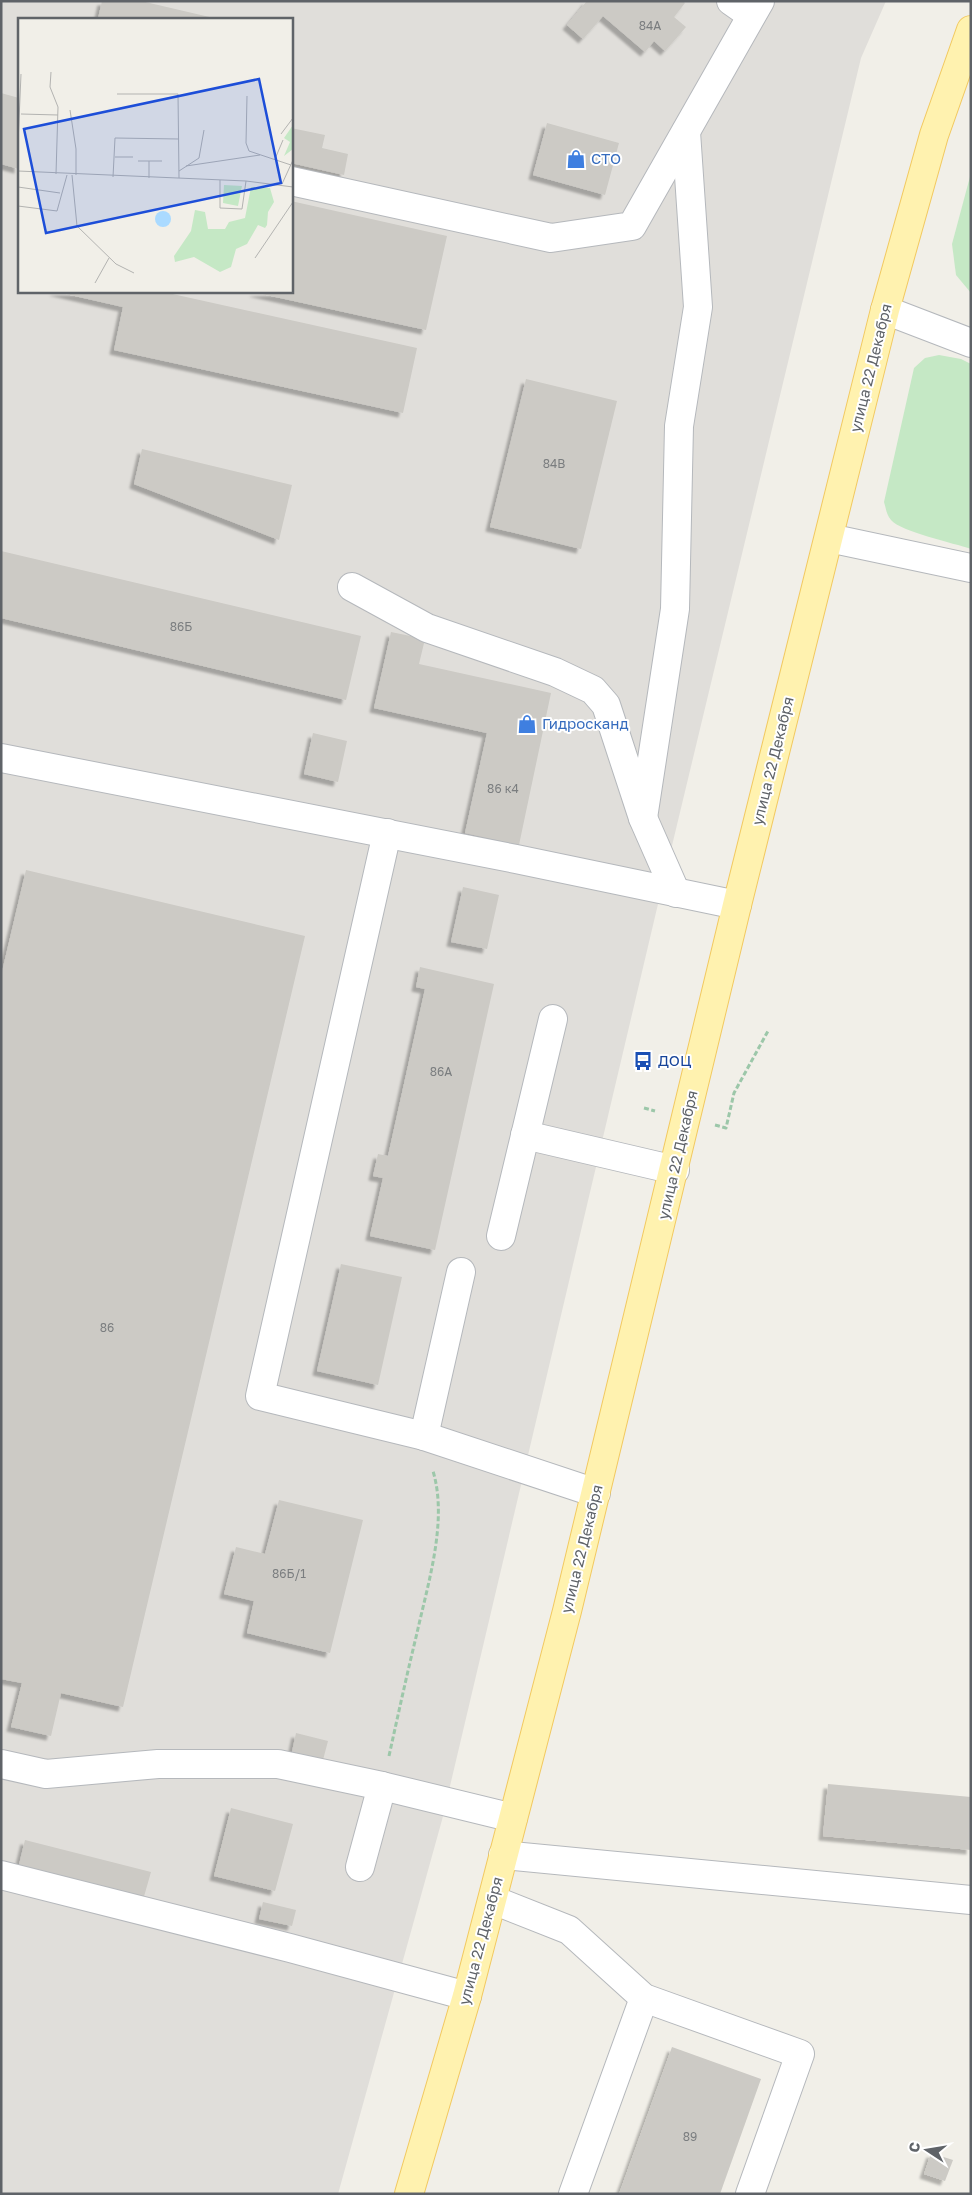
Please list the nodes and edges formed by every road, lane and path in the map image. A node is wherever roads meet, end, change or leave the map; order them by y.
1 (747, 6) edge
2 (971, 30) edge
3 (686, 132) junction
4 (292, 181) edge
5 (885, 310) junction
6 (971, 343) edge
7 (829, 538) junction
8 (971, 568) edge
9 (352, 587) dead end
10 (1, 758) edge
11 (643, 818) junction
12 (387, 833) junction
13 (676, 893) junction
14 (736, 906) junction
15 (553, 1019) dead end
16 (525, 1136) junction
17 (675, 1170) junction
18 (501, 1236) dead end
19 (461, 1272) dead end
20 (424, 1436) junction
21 (596, 1493) junction
22 (1, 1764) edge
23 (382, 1786) junction
24 (513, 1818) junction
25 (503, 1855) junction
26 (360, 1868) dead end
27 (1, 1875) edge
28 (493, 1900) junction
29 (971, 1900) edge
30 (467, 1996) junction
31 (644, 1998) junction
32 (409, 2194) edge
33 (574, 2194) edge
34 (750, 2194) edge

1 - 3 lane
2 - 5 main road, улица 22 Декабря
3 - 4 lane
3 - 11 lane
5 - 6 lane
5 - 7 main road, улица 22 Декабря
7 - 8 lane
7 - 14 main road, улица 22 Декабря
9 - 11 lane
10 - 12 lane
11 - 13 lane
12 - 13 lane
12 - 20 lane
13 - 14 lane
14 - 17 main road, улица 22 Декабря
15 - 16 lane
16 - 17 lane
16 - 18 lane
17 - 21 main road, улица 22 Декабря
19 - 20 lane
20 - 21 lane
20 - 23 path
21 - 24 main road, улица 22 Декабря
22 - 23 lane
23 - 24 lane
23 - 26 lane
24 - 25 main road, улица 22 Декабря
25 - 28 main road, улица 22 Декабря
25 - 29 lane
27 - 30 lane
28 - 30 main road, улица 22 Декабря
28 - 31 lane
30 - 32 main road, улица 22 Декабря
31 - 33 lane
31 - 34 lane

